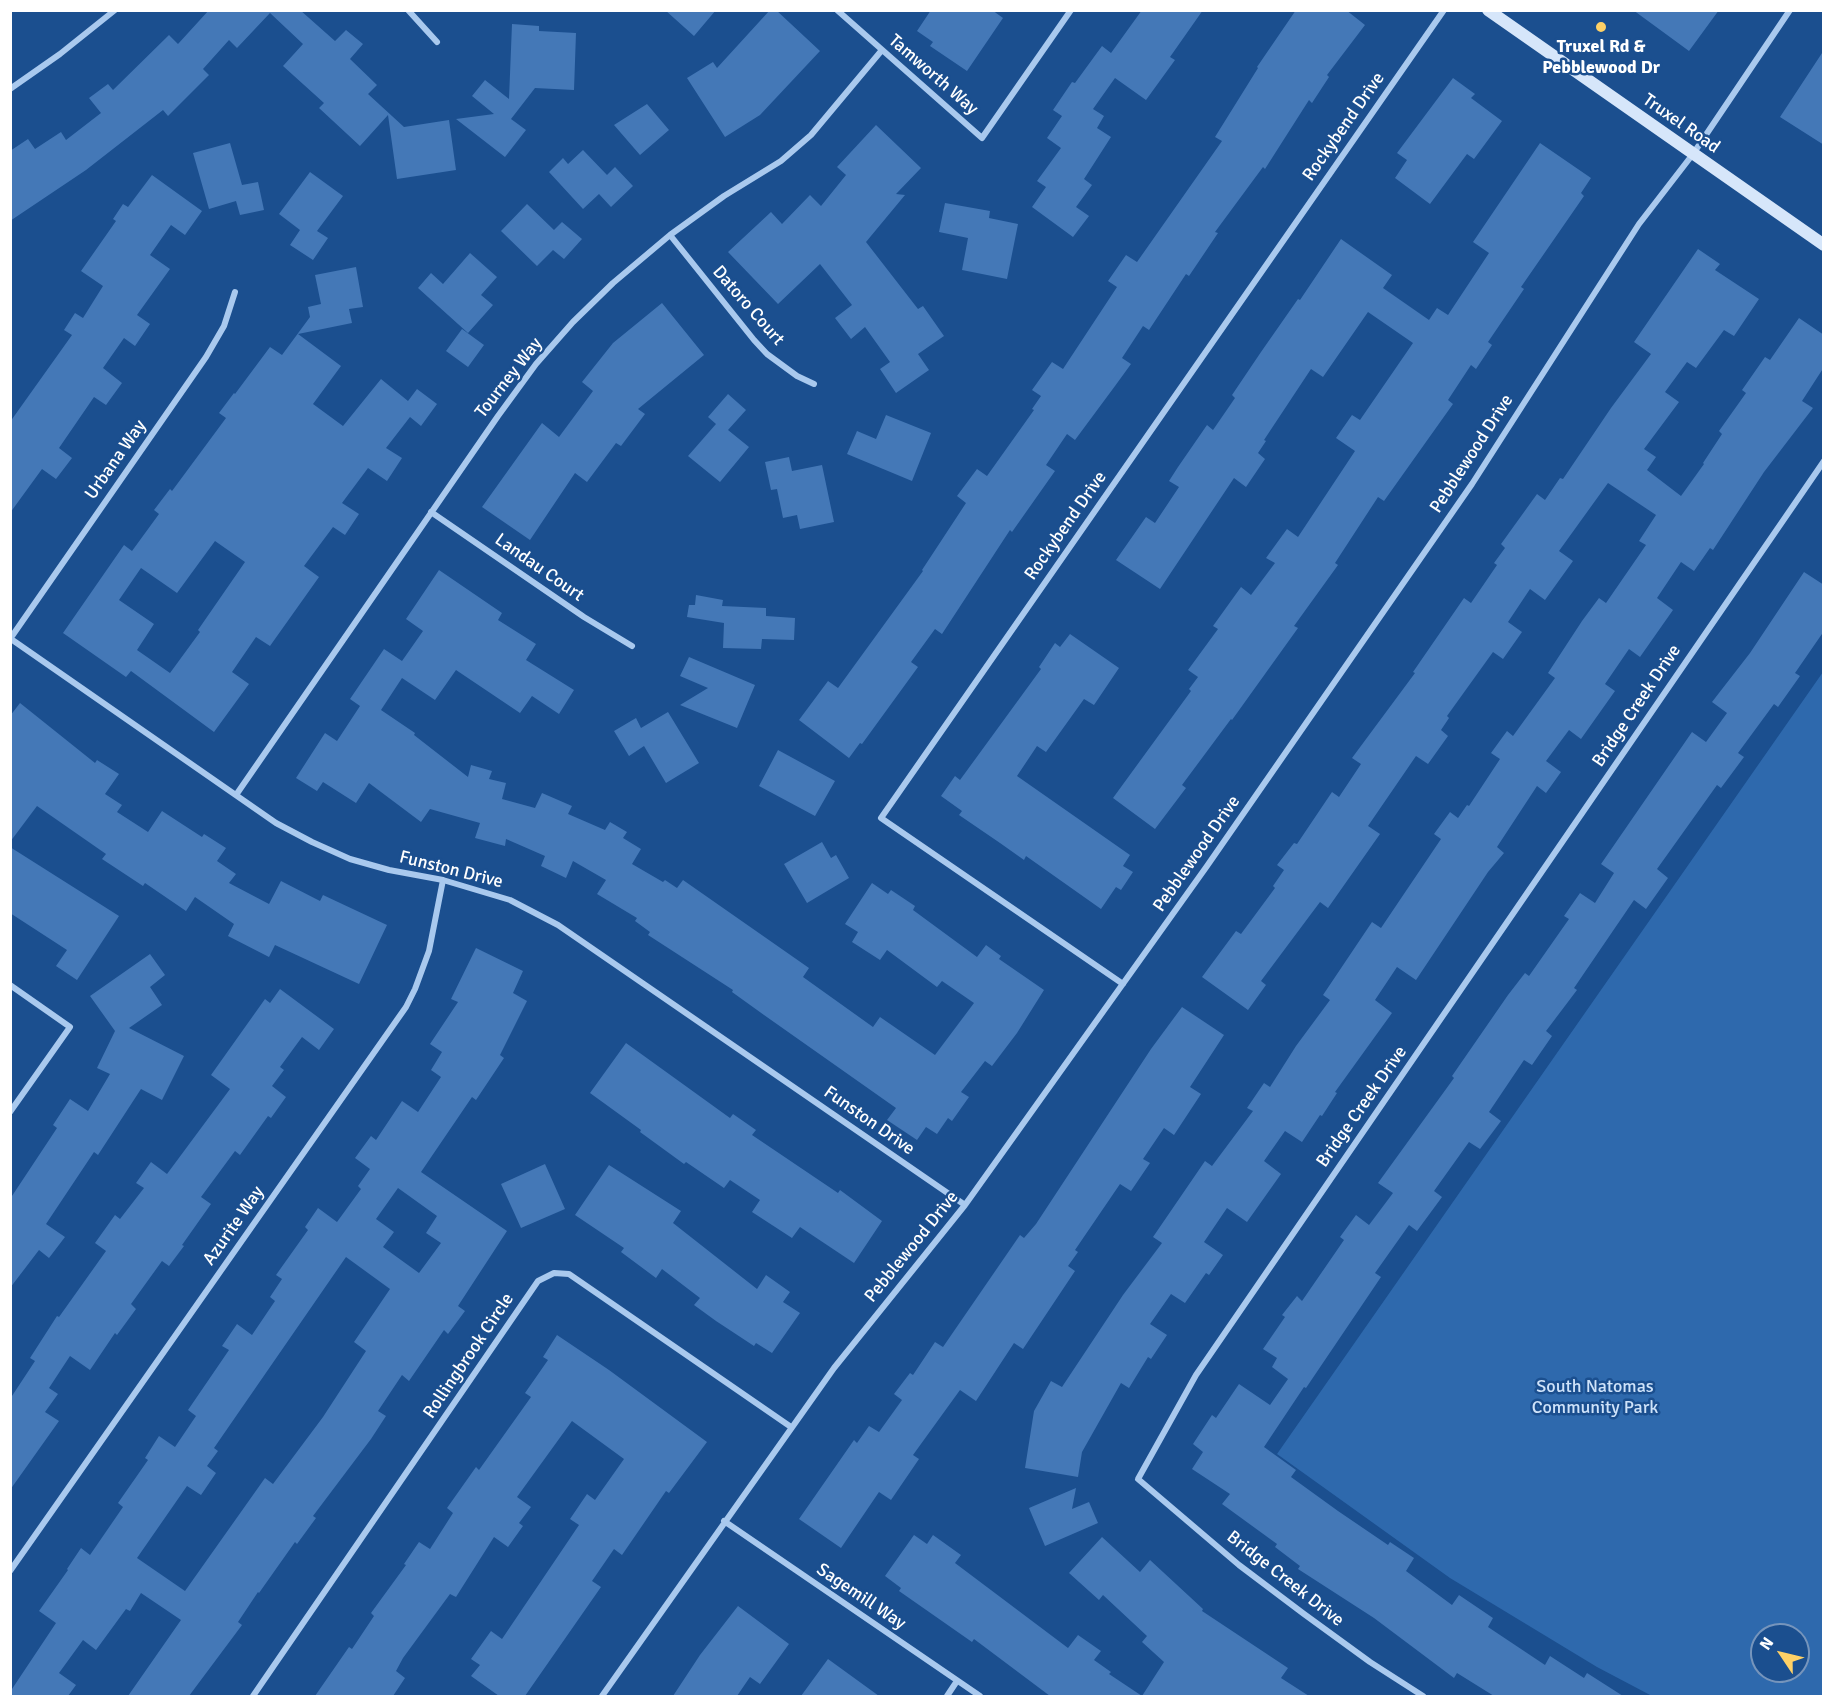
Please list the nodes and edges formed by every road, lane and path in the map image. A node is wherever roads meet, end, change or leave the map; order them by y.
1 (115, 10) edge
2 (408, 10) edge
3 (837, 10) edge
4 (1071, 10) edge
5 (1444, 10) edge
6 (1488, 10) edge
7 (1790, 10) edge
8 (437, 42) dead end
9 (882, 50) junction
10 (10, 89) edge
11 (1693, 154) junction
12 (670, 235) junction
13 (1824, 245) edge
14 (235, 292) dead end
15 (814, 384) dead end
16 (1824, 461) edge
17 (431, 512) junction
18 (11, 639) edge
19 (632, 646) dead end
20 (236, 795) junction
21 (443, 880) junction
22 (1123, 984) junction
23 (10, 985) edge
24 (10, 1112) edge
25 (965, 1205) junction
26 (791, 1427) junction
27 (724, 1521) junction
28 (10, 1571) edge
29 (957, 1681) junction
30 (253, 1696) edge
31 (602, 1696) edge
32 (947, 1696) edge
33 (980, 1696) edge
34 (1423, 1696) edge

1 - 10 street
2 - 8 street
3 - 9 street, Tamworth Way
4 - 9 street, Tamworth Way
5 - 22 street, Rockybend Drive
6 - 11 main road, Truxel Road
7 - 11 street, Pebblewood Drive
9 - 12 street, Tourney Way
11 - 13 main road, Truxel Road
11 - 22 street, Pebblewood Drive
12 - 15 street, Datoro Court
12 - 17 street, Tourney Way
14 - 18 street, Urbana Way
16 - 34 street, Bridge Creek Drive
17 - 19 street, Landau Court
17 - 20 street, Tourney Way
18 - 20 street, Funston Drive
20 - 21 street, Funston Drive
21 - 25 street, Funston Drive
21 - 28 street, Azurite Way
22 - 25 street, Pebblewood Drive
23 - 24 street
25 - 26 street, Pebblewood Drive
26 - 27 street, Pebblewood Drive
26 - 30 street, Rollingbrook Circle
27 - 29 street, Sagemill Way
27 - 31 street, Pebblewood Drive
29 - 32 street
29 - 33 street, Sagemill Way

